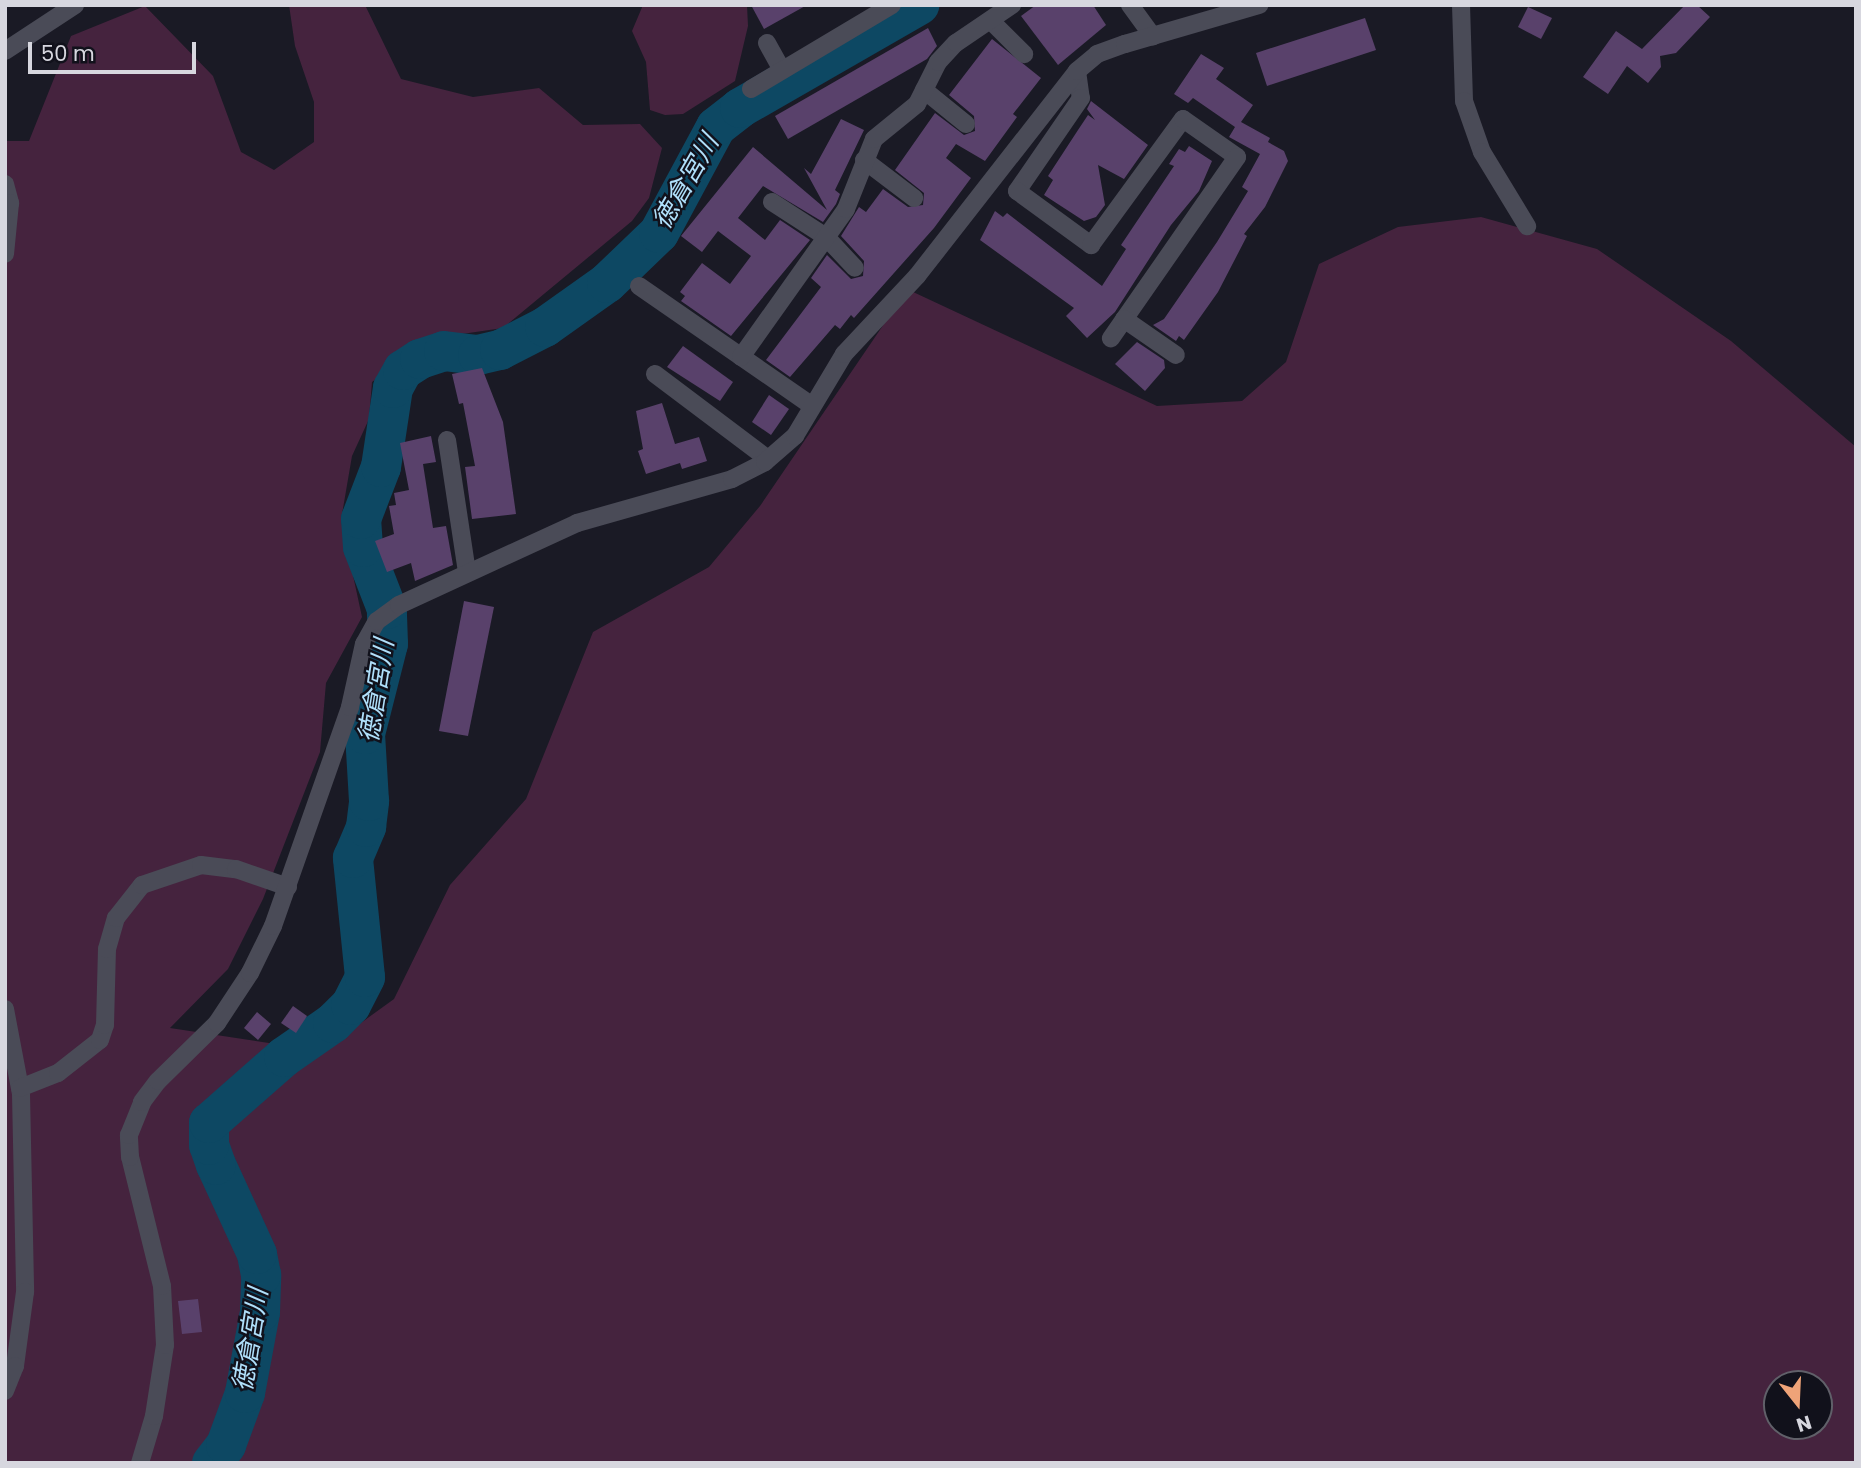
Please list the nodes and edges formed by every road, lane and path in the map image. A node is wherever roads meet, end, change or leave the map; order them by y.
1 (75, 5) edge
2 (892, 5) edge
3 (1012, 5) edge
4 (1130, 5) edge
5 (1259, 5) edge
6 (1461, 5) edge
7 (991, 21) junction
8 (1153, 37) junction
9 (767, 43) dead end
10 (5, 51) edge
11 (1024, 54) dead end
12 (782, 70) junction
13 (1077, 72) junction
14 (751, 89) dead end
15 (924, 90) junction
16 (966, 124) dead end
17 (864, 159) junction
18 (5, 184) edge
19 (914, 198) dead end
20 (772, 202) dead end
21 (1527, 226) dead end
22 (826, 237) junction
23 (5, 254) edge
24 (855, 268) dead end
25 (639, 286) dead end
26 (1124, 319) junction
27 (1111, 338) dead end
28 (1176, 355) dead end
29 (741, 357) junction
30 (655, 374) dead end
31 (811, 405) junction
32 (447, 440) dead end
33 (768, 459) junction
34 (467, 573) junction
35 (288, 887) junction
36 (5, 1009) edge
37 (20, 1088) junction
38 (5, 1391) edge
39 (140, 1463) edge

1 - 10 street
2 - 12 street
3 - 7 street
4 - 8 street
5 - 8 street
6 - 21 street
7 - 11 street
7 - 15 street
8 - 13 street
9 - 12 street
12 - 14 street
13 - 26 street
13 - 31 street
15 - 16 street
15 - 17 street
17 - 19 street
17 - 22 street
18 - 23 street
20 - 22 street
22 - 24 street
22 - 29 street
25 - 29 street
26 - 27 street
26 - 28 street
29 - 31 street
30 - 33 street
31 - 33 street
32 - 34 street
33 - 34 street
34 - 35 street
35 - 37 street
35 - 39 street
36 - 37 street
37 - 38 street

